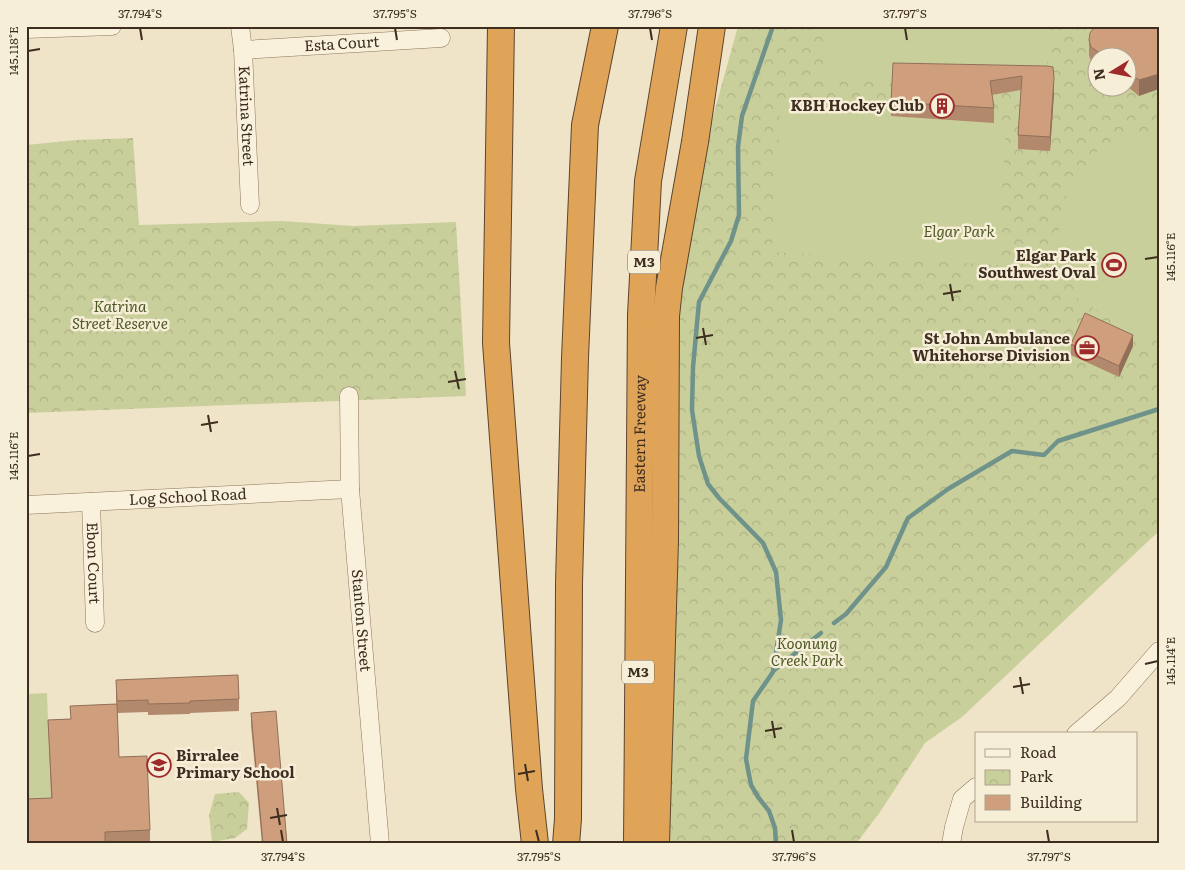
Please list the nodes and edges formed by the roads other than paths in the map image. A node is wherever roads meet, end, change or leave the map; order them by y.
1 (112, 26) edge
2 (240, 26) edge
3 (501, 26) edge
4 (604, 26) edge
5 (674, 26) edge
6 (712, 26) edge
7 (719, 26) edge
8 (26, 29) edge
9 (441, 38) dead end
10 (243, 50) junction
11 (708, 58) junction
12 (250, 205) dead end
13 (349, 396) dead end
14 (350, 489) junction
15 (91, 502) junction
16 (26, 505) edge
17 (95, 624) dead end
18 (1159, 651) edge
19 (1078, 732) edge
20 (975, 787) edge
21 (380, 844) edge
22 (535, 844) edge
23 (566, 844) edge
24 (637, 844) edge
25 (656, 844) edge
26 (951, 844) edge

1 - 8 street
2 - 10 street, Katrina Street
3 - 22 highway
4 - 23 highway
5 - 24 highway, Eastern Freeway / M3
6 - 11 highway
7 - 11 highway
9 - 10 street, Esta Court
10 - 12 street, Katrina Street
11 - 25 highway
13 - 14 street, Stanton Street
14 - 15 street, Log School Road
14 - 21 street, Stanton Street
15 - 16 street, Log School Road
15 - 17 street, Ebon Court
18 - 19 street
20 - 26 street

